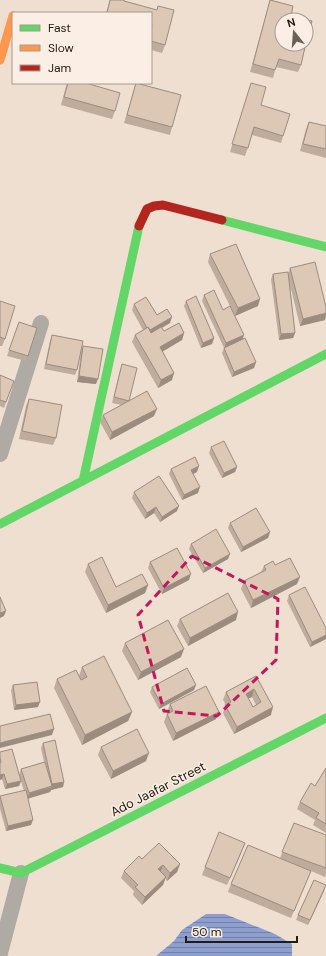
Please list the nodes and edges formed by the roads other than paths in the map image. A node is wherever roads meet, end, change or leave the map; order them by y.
1 (12, 15) edge
2 (4, 27) edge
3 (0, 60) edge
4 (326, 247) edge
5 (41, 323) dead end
6 (326, 354) edge
7 (0, 454) edge
8 (83, 481) junction
9 (0, 524) edge
10 (326, 718) edge
11 (0, 868) edge
12 (21, 873) junction
13 (0, 953) edge

1 - 2 main road
2 - 3 main road
4 - 8 main road
5 - 7 street
6 - 8 main road
8 - 9 main road
10 - 12 main road, Ado Jaafar Street
11 - 12 main road
12 - 13 street

